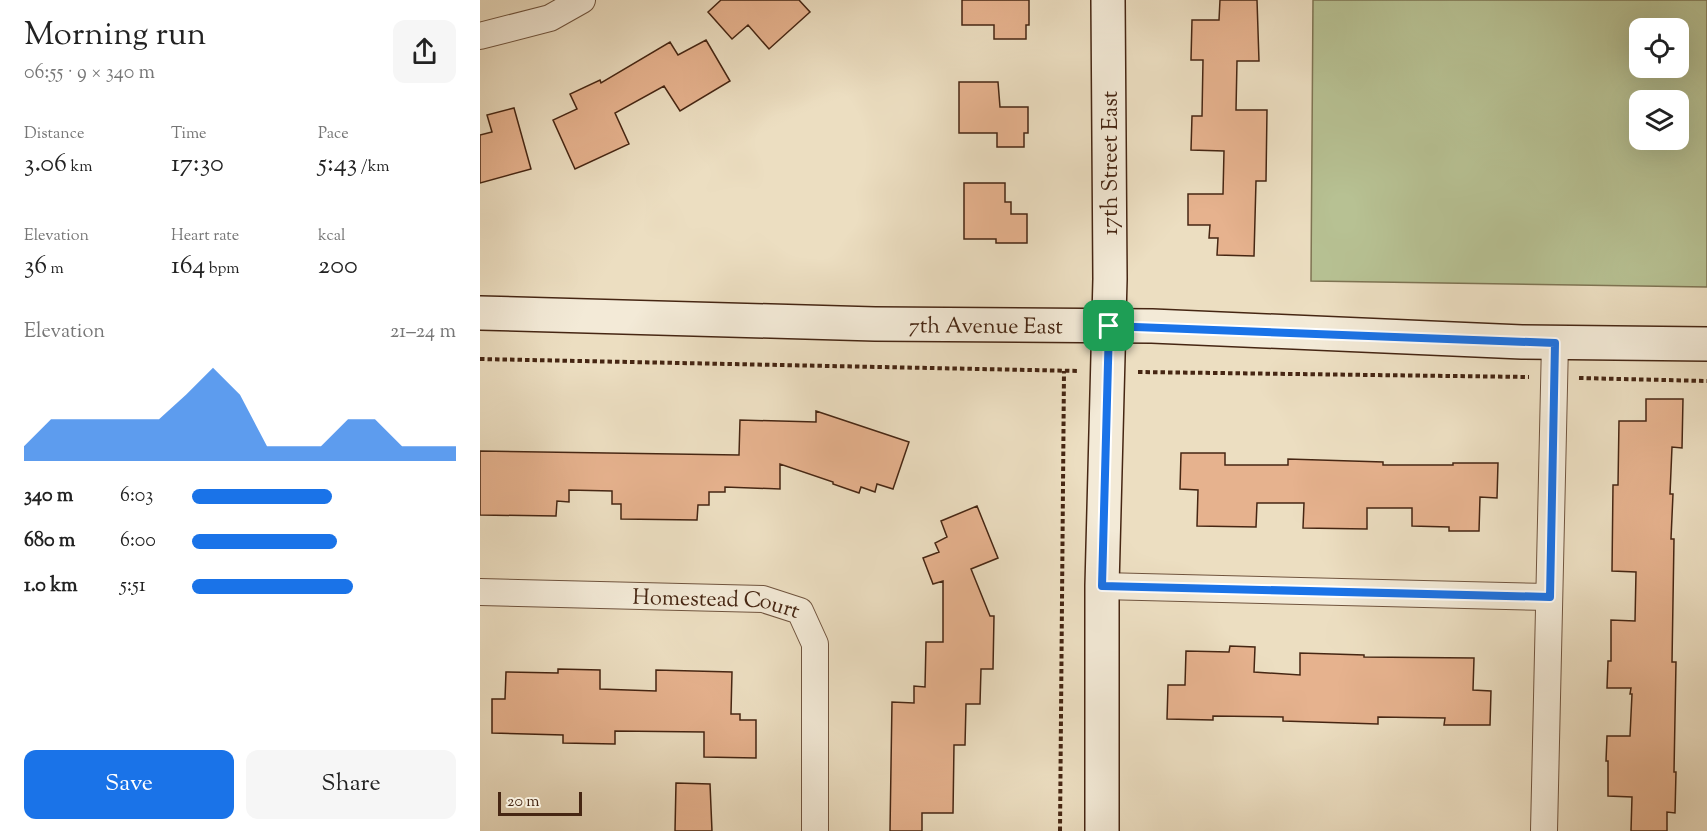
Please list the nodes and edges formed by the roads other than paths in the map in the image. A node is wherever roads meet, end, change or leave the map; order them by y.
1 (582, 0) edge
2 (1108, 0) edge
3 (480, 36) edge
4 (480, 313) edge
5 (1109, 326) junction
6 (1555, 343) junction
7 (1707, 344) edge
8 (1102, 586) junction
9 (480, 592) edge
10 (1550, 597) junction
11 (815, 831) edge
12 (1102, 831) edge
13 (1545, 831) edge

1 - 3 street
2 - 5 street, 17th Street East
4 - 5 street, 7th Avenue East
5 - 6 street, 7th Avenue East
5 - 8 street, 17th Street East
6 - 7 street, 7th Avenue East
6 - 10 street
8 - 10 street
8 - 12 street, 17th Street East
9 - 11 street, Homestead Court
10 - 13 street

